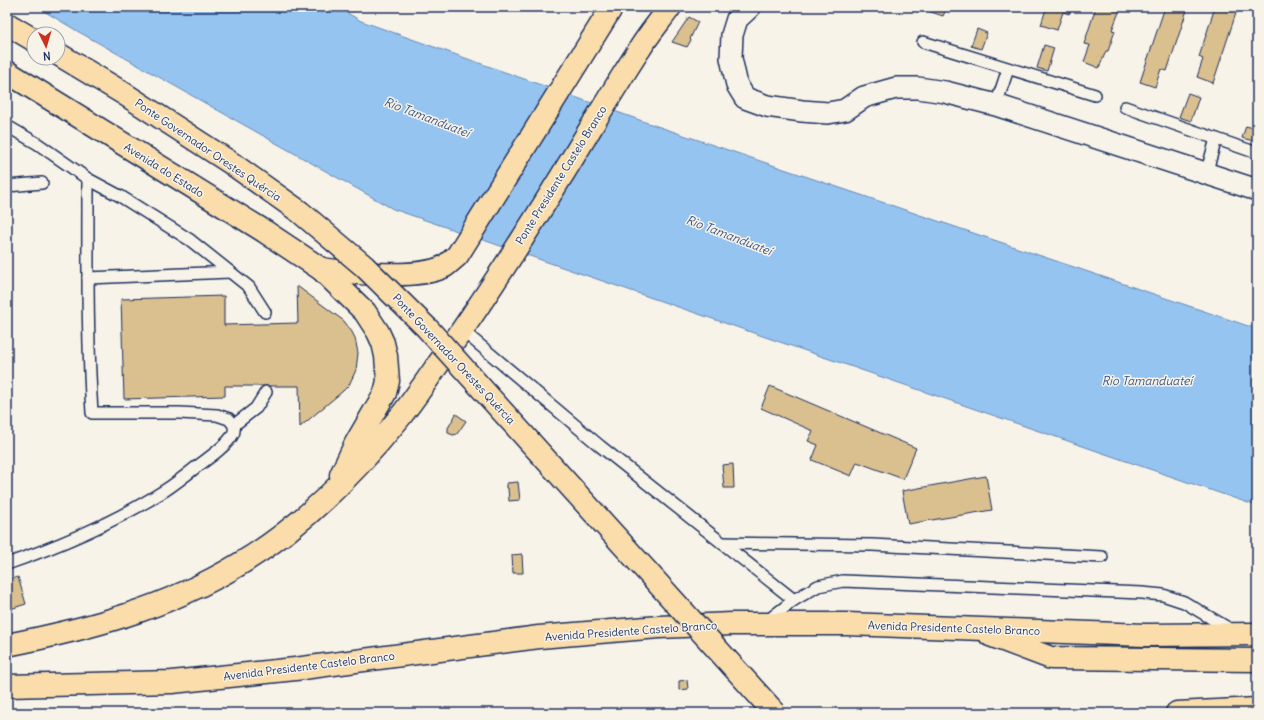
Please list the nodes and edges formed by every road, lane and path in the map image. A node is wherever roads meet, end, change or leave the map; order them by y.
1 (670, 7) edge
2 (750, 7) edge
3 (608, 13) edge
4 (7, 24) edge
5 (26, 35) edge
6 (923, 42) dead end
7 (66, 59) edge
8 (1008, 69) junction
9 (7, 72) edge
10 (1095, 95) dead end
11 (996, 105) junction
12 (1125, 107) dead end
13 (7, 126) edge
14 (1216, 139) junction
15 (1257, 153) edge
16 (1206, 174) junction
17 (88, 179) junction
18 (42, 183) dead end
19 (7, 186) edge
20 (1257, 190) edge
21 (321, 269) junction
22 (230, 272) junction
23 (88, 278) junction
24 (265, 312) dead end
25 (463, 331) junction
26 (266, 392) dead end
27 (234, 425) junction
28 (335, 488) junction
29 (722, 542) junction
30 (1102, 557) dead end
31 (7, 564) edge
32 (794, 600) junction
33 (764, 624) junction
34 (972, 628) junction
35 (1248, 634) edge
36 (7, 645) edge
37 (1257, 660) edge
38 (7, 686) edge
39 (1257, 709) edge
40 (775, 713) edge
41 (1177, 713) edge

1 - 25 highway, Ponte Presidente Castelo Branco
2 - 11 street
3 - 21 highway, Avenida do Estado
4 - 5 highway
6 - 8 lane
7 - 40 highway, Ponte Governador Orestes Quércia, bridge
8 - 10 lane
8 - 11 lane
9 - 21 highway, Avenida do Estado
11 - 16 street
12 - 14 lane
13 - 17 lane
14 - 15 lane
14 - 16 lane
16 - 20 street
17 - 22 lane
17 - 23 lane
18 - 19 lane
21 - 28 highway, Avenida do Estado
22 - 23 lane
22 - 24 lane
23 - 27 lane
25 - 28 highway, Ponte Presidente Castelo Branco
25 - 29 lane
26 - 27 lane
27 - 31 lane
28 - 36 highway, Ponte Presidente Castelo Branco
29 - 30 lane
29 - 32 lane
32 - 33 lane
32 - 35 lane
33 - 34 highway, Avenida Presidente Castelo Branco
33 - 38 highway, Avenida Presidente Castelo Branco
34 - 35 highway, Avenida Presidente Castelo Branco
34 - 37 highway
39 - 41 highway

